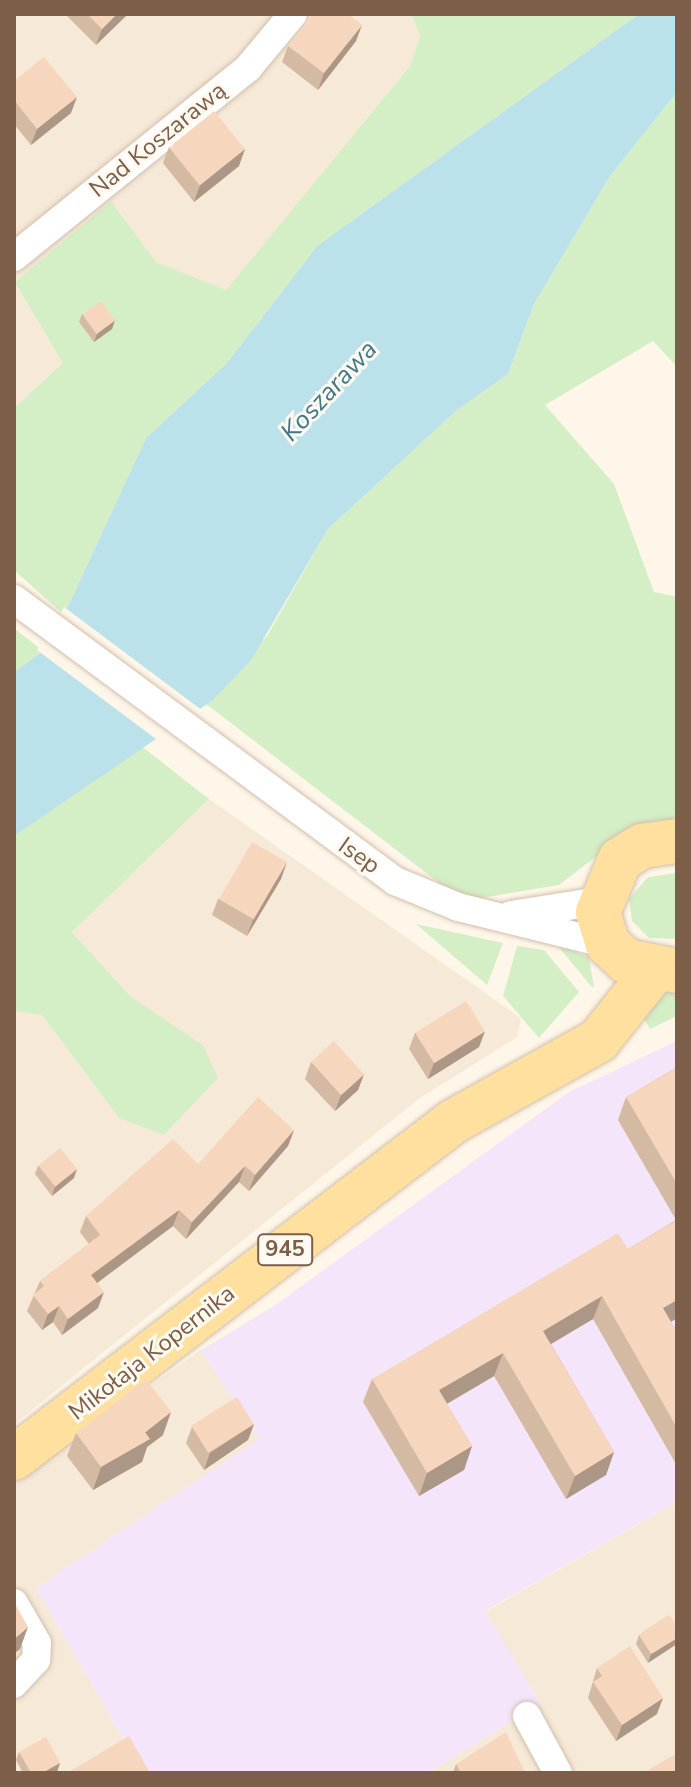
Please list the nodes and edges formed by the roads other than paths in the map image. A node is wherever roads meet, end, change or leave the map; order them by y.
1 (293, 14) edge
2 (14, 257) edge
3 (14, 599) edge
4 (677, 841) edge
5 (599, 901) junction
6 (511, 915) junction
7 (638, 960) edge
8 (14, 1458) edge
9 (14, 1603) edge
10 (14, 1684) edge
11 (527, 1716) dead end
12 (558, 1773) edge

1 - 2 street, Nad Koszarawą
3 - 6 street, Isep
4 - 5 main road
5 - 6 street, Isep
5 - 7 main road
6 - 7 street, Isep
7 - 8 main road, Mikołaja Kopernika / 945
9 - 10 street
11 - 12 street

